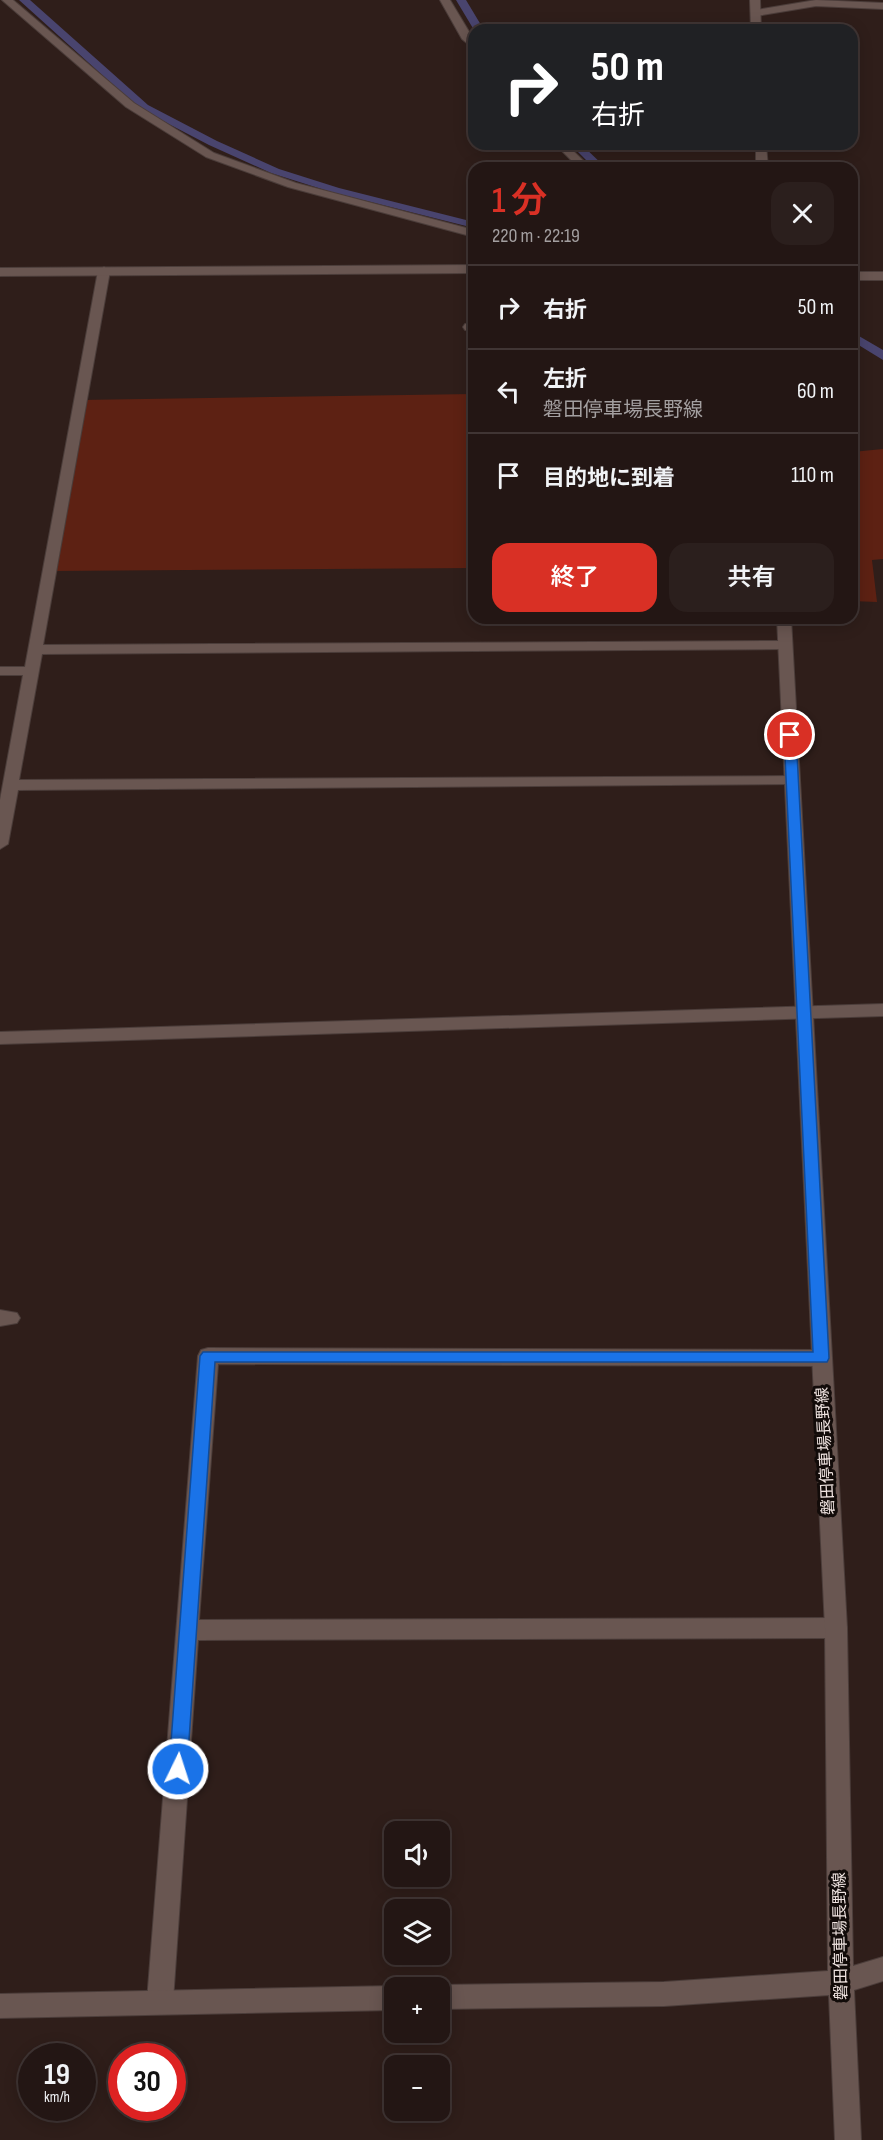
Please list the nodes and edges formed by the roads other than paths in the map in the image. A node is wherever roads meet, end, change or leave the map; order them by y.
1 (7, 0) edge
2 (445, 0) edge
3 (755, 0) edge
4 (816, 2) edge
5 (883, 6) edge
6 (756, 12) junction
7 (756, 24) edge
8 (468, 39) edge
9 (566, 150) edge
10 (579, 162) edge
11 (468, 232) edge
12 (468, 269) edge
13 (104, 271) junction
14 (0, 272) edge
15 (858, 276) edge
16 (883, 276) edge
17 (784, 624) edge
18 (785, 645) junction
19 (34, 650) junction
20 (0, 671) edge
21 (30, 671) junction
22 (792, 781) junction
23 (10, 785) junction
24 (2, 821) edge
25 (0, 844) edge
26 (883, 1010) edge
27 (804, 1011) junction
28 (0, 1038) edge
29 (821, 1358) junction
30 (836, 1628) junction
31 (189, 1630) junction
32 (883, 1969) edge
33 (841, 1982) junction
34 (450, 1997) edge
35 (384, 1998) edge
36 (160, 2001) junction
37 (0, 2006) edge
38 (848, 2140) edge

1 - 11 street
2 - 8 street
3 - 6 street
4 - 5 street
4 - 6 street
6 - 7 street
9 - 10 street
12 - 13 street
13 - 14 street
13 - 19 street
15 - 16 street
17 - 18 street, 磐田停車場長野線
18 - 19 street
18 - 22 street, 磐田停車場長野線
19 - 21 street
20 - 21 street
21 - 23 street
22 - 23 street
22 - 27 street, 磐田停車場長野線
23 - 24 street
24 - 25 street
26 - 27 street
27 - 28 street
27 - 29 street, 磐田停車場長野線
29 - 30 street, 磐田停車場長野線
29 - 31 street
30 - 31 street
30 - 33 street, 磐田停車場長野線
31 - 36 street
32 - 33 street
33 - 34 street
33 - 38 street, 磐田停車場長野線
35 - 36 street
36 - 37 street

